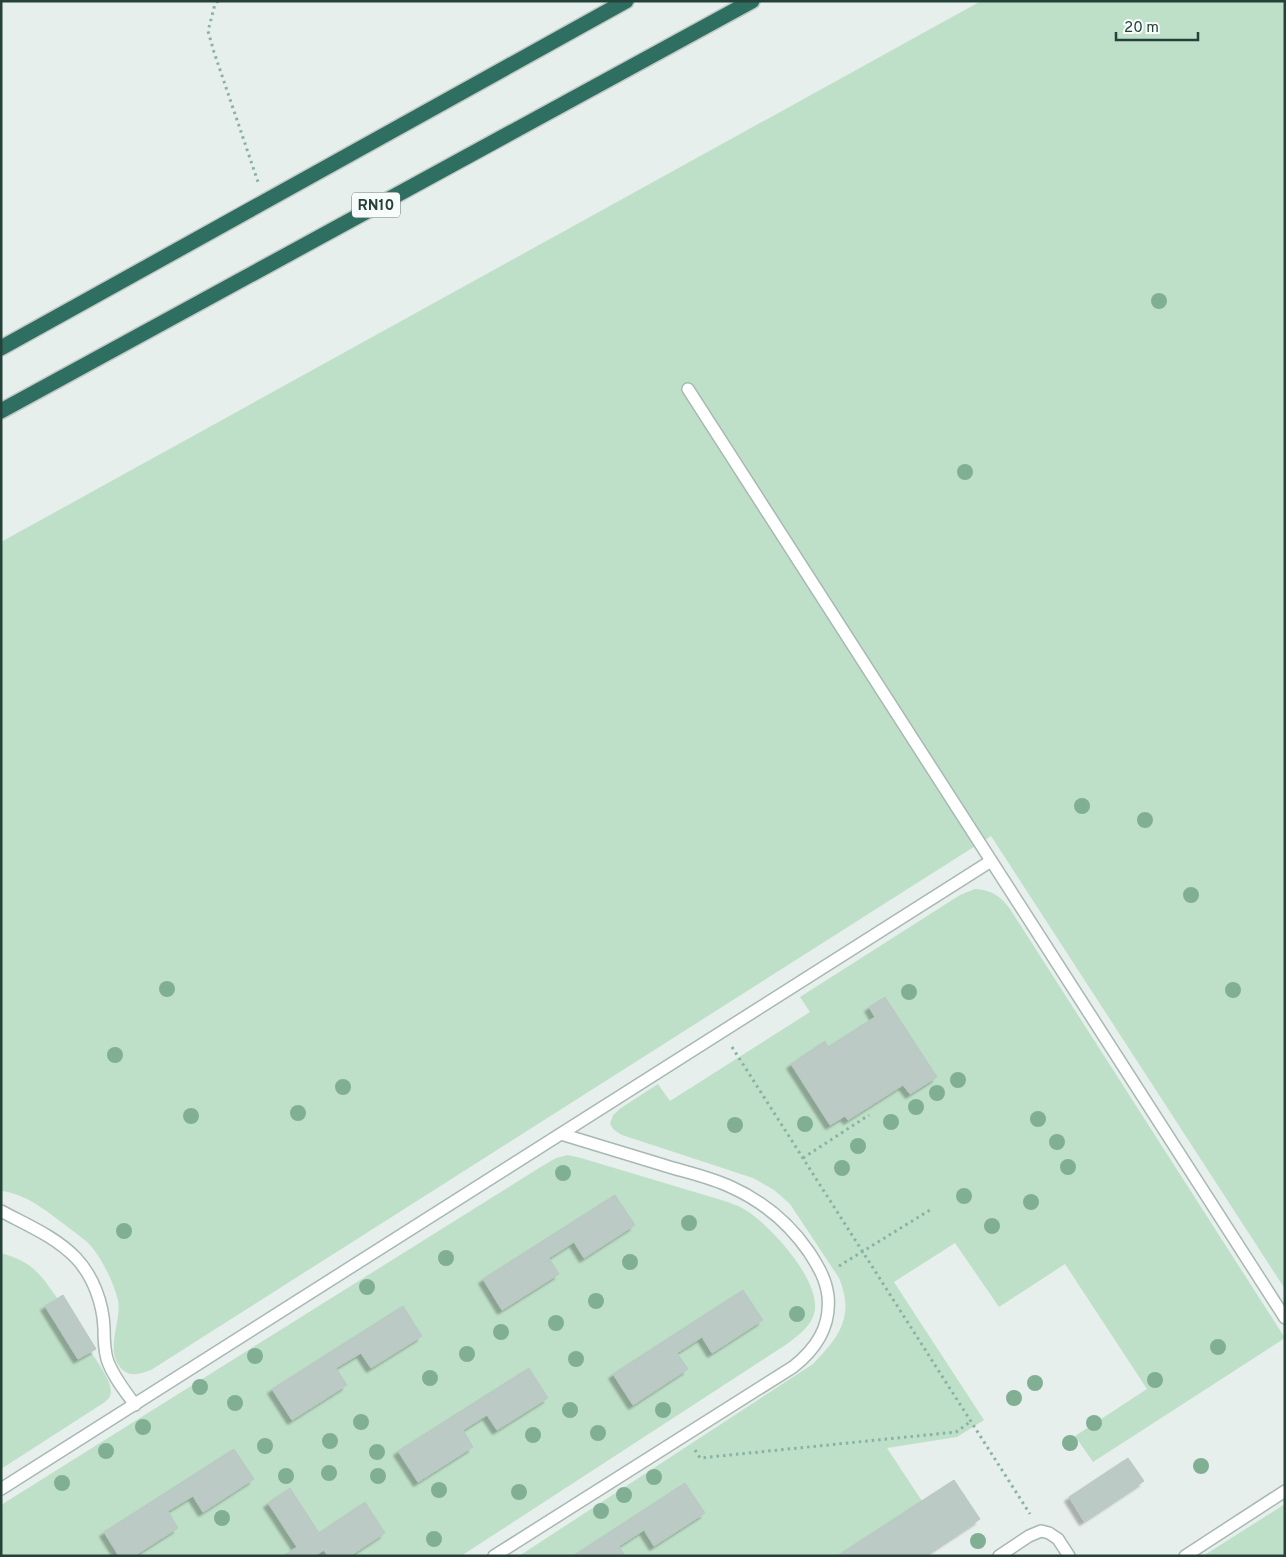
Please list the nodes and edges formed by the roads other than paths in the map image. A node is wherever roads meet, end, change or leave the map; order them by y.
1 (626, 1) edge
2 (752, 1) edge
3 (1, 348) edge
4 (688, 389) dead end
5 (1, 411) edge
6 (991, 861) junction
7 (561, 1134) junction
8 (1, 1211) edge
9 (1285, 1318) edge
10 (135, 1405) junction
11 (1, 1489) edge
12 (1285, 1491) edge
13 (494, 1556) edge
14 (999, 1556) edge
15 (1069, 1556) edge
16 (1185, 1556) edge

1 - 3 highway
2 - 5 highway, RN10
4 - 6 lane
6 - 7 lane
6 - 9 lane
7 - 10 lane
7 - 13 lane
8 - 10 lane
10 - 11 lane
12 - 16 lane
14 - 15 lane

